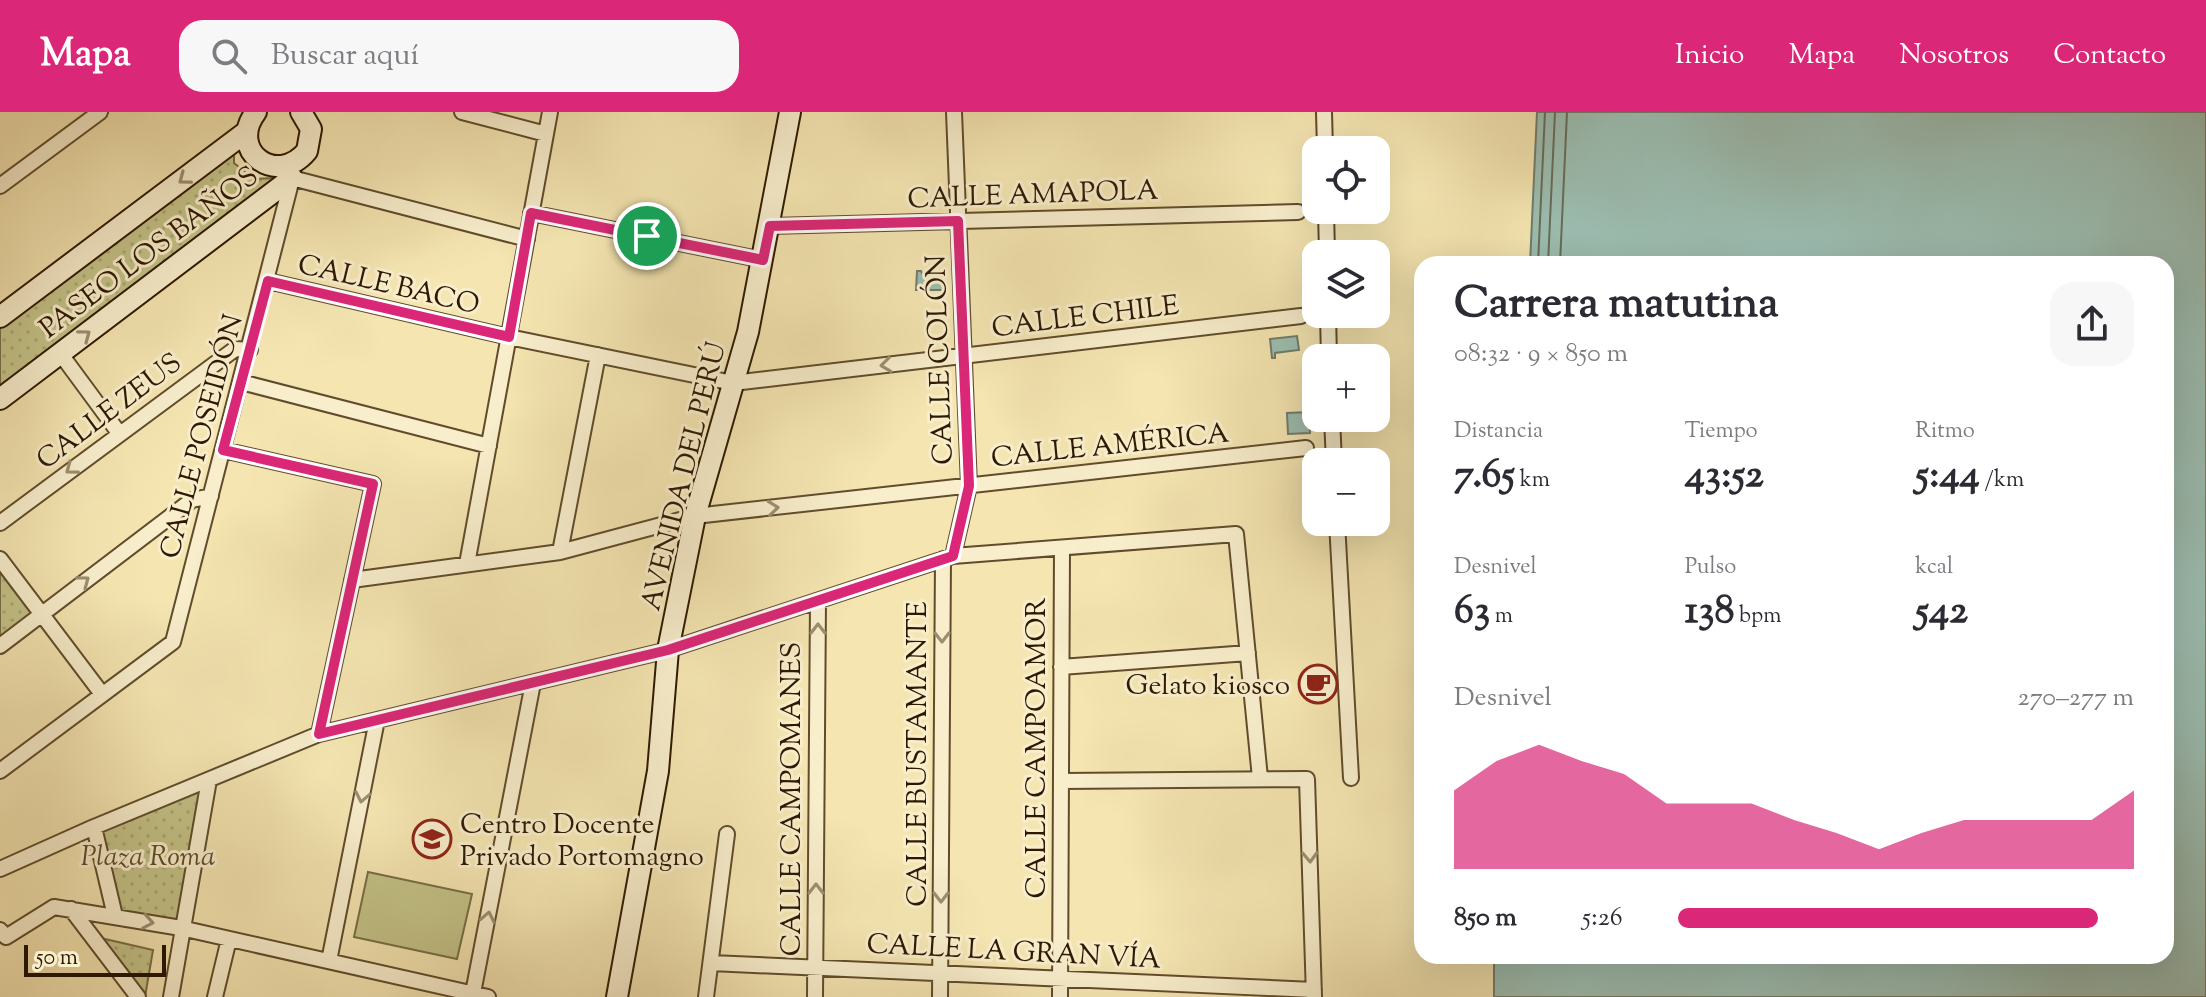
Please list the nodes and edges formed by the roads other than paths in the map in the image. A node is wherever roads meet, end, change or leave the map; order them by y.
1 (100, 112) edge
2 (256, 112) edge
3 (462, 112) edge
4 (550, 112) edge
5 (790, 112) edge
6 (954, 112) edge
7 (1324, 112) edge
8 (310, 118) edge
9 (246, 132) junction
10 (546, 134) junction
11 (1325, 136) edge
12 (296, 169) junction
13 (0, 186) edge
14 (1298, 212) dead end
15 (531, 213) junction
16 (958, 221) junction
17 (770, 226) junction
18 (527, 239) junction
19 (763, 260) junction
20 (268, 281) junction
21 (1, 313) edge
22 (1301, 316) dead end
23 (509, 337) junction
24 (250, 350) junction
25 (60, 353) junction
26 (598, 355) junction
27 (963, 356) junction
28 (241, 382) junction
29 (733, 383) junction
30 (0, 399) edge
31 (119, 433) junction
32 (489, 446) junction
33 (1302, 448) edge
34 (223, 450) junction
35 (969, 486) junction
36 (211, 496) junction
37 (695, 516) junction
38 (0, 523) edge
39 (1338, 536) edge
40 (1062, 548) junction
41 (560, 552) junction
42 (948, 558) junction
43 (0, 559) edge
44 (467, 564) junction
45 (352, 580) junction
46 (818, 601) junction
47 (42, 614) junction
48 (0, 646) edge
49 (668, 650) junction
50 (1248, 653) junction
51 (1061, 667) junction
52 (533, 683) junction
53 (102, 694) junction
54 (377, 720) junction
55 (319, 734) junction
56 (0, 771) edge
57 (1260, 778) junction
58 (1351, 778) dead end
59 (209, 780) junction
60 (1061, 781) junction
61 (94, 827) junction
62 (727, 834) dead end
63 (0, 869) edge
64 (71, 909) junction
65 (115, 916) junction
66 (181, 928) junction
67 (0, 930) edge
68 (229, 939) junction
69 (329, 961) junction
70 (711, 963) junction
71 (815, 967) junction
72 (940, 973) junction
73 (1060, 978) junction
74 (473, 993) junction
75 (1314, 993) edge
76 (138, 997) edge
77 (171, 997) edge
78 (215, 997) edge
79 (488, 997) edge
80 (617, 997) edge
81 (706, 997) edge
82 (815, 997) edge
83 (940, 997) edge
84 (1060, 997) edge

1 - 13 street
2 - 9 street
3 - 10 street
4 - 10 street
5 - 17 street, AVENIDA DEL PERÚ
6 - 16 street, CALLE COLÓN
7 - 11 street
8 - 12 street
9 - 12 street
9 -> 21 street, PASEO LOS BAÑOS
10 - 15 street
12 - 18 street
12 - 20 street, CALLE POSEIDÓN
25 -> 12 street, PASEO LOS BAÑOS
14 - 16 street, CALLE AMAPOLA
15 - 18 street
15 - 19 street
16 - 17 street, CALLE AMAPOLA
16 - 27 street, CALLE COLÓN
17 - 19 street, AVENIDA DEL PERÚ
18 - 23 street
19 - 29 street, AVENIDA DEL PERÚ
20 - 23 street, CALLE BACO
20 - 24 street, CALLE POSEIDÓN
22 - 27 street, CALLE CHILE
23 - 26 street, CALLE BACO
23 - 32 street
24 - 28 street, CALLE POSEIDÓN
24 - 31 street, CALLE ZEUS
25 - 30 street, PASEO LOS BAÑOS
25 - 31 street
26 - 29 street, CALLE BACO
26 - 41 street
27 -> 29 street, CALLE CHILE
27 - 35 street, CALLE COLÓN
28 - 32 street
28 - 34 street, CALLE POSEIDÓN
29 - 37 street, AVENIDA DEL PERÚ
31 -> 38 street, CALLE ZEUS
32 - 44 street
33 - 35 street, CALLE AMÉRICA
34 - 36 street, CALLE POSEIDÓN
34 - 45 street
37 -> 35 street, CALLE AMÉRICA
35 - 42 street, CALLE COLÓN
47 -> 36 street
36 - 53 street, CALLE POSEIDÓN
37 - 41 street, CALLE AMÉRICA
37 - 49 street, AVENIDA DEL PERÚ
39 - 58 street
40 - 42 street
40 - 50 street
40 - 51 street, CALLE CAMPOAMOR
41 - 44 street, CALLE AMÉRICA
42 - 46 street
42 -> 72 street, CALLE BUSTAMANTE
43 - 47 street
44 - 45 street, CALLE AMÉRICA
45 - 55 street
46 - 49 street
71 -> 46 street, CALLE CAMPOMANES
47 - 48 street
47 - 53 street
49 - 52 street
49 - 80 street, AVENIDA DEL PERÚ
50 - 51 street
50 - 57 street
51 - 60 street, CALLE CAMPOAMOR
52 - 54 street
74 -> 52 street
53 - 56 street, CALLE POSEIDÓN
54 - 55 street
54 -> 69 street
55 - 59 street
57 - 60 street
57 -> 75 street
59 - 61 street
59 - 66 street
60 - 73 street, CALLE CAMPOAMOR
61 - 63 street
61 - 65 street
62 - 70 street
64 - 65 street
64 - 67 street
64 - 76 street
65 -> 66 street
66 - 68 street
66 - 77 street
68 - 69 street
68 - 78 street
69 - 74 street
70 - 71 street, CALLE LA GRAN VÍA
70 - 81 street
71 - 72 street, CALLE LA GRAN VÍA
71 - 82 street, CALLE CAMPOMANES
72 - 73 street, CALLE LA GRAN VÍA
72 - 83 street, CALLE BUSTAMANTE
73 - 75 street, CALLE LA GRAN VÍA
73 - 84 street, CALLE CAMPOAMOR
74 - 79 street

